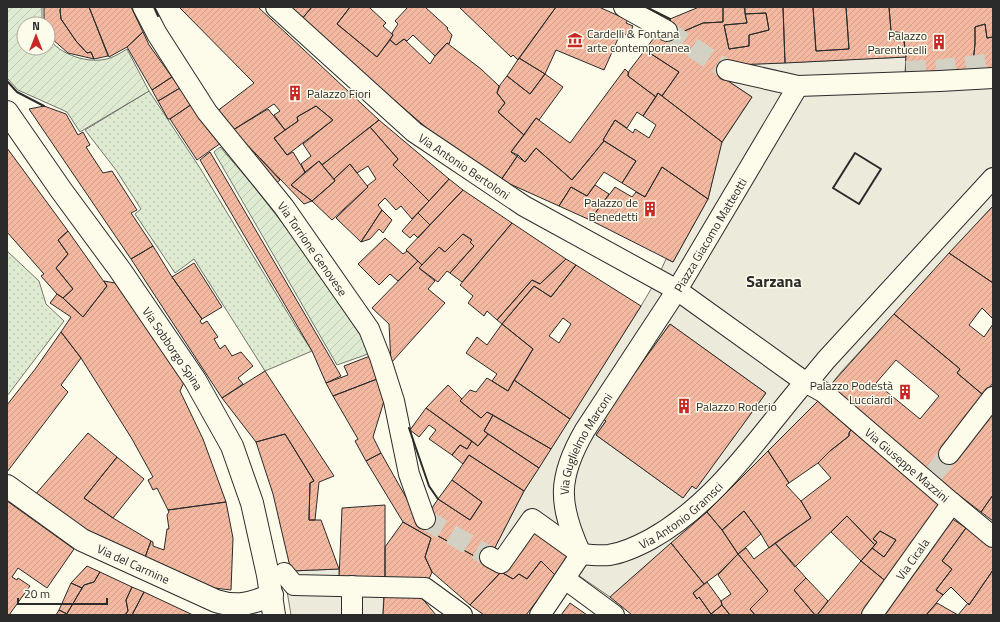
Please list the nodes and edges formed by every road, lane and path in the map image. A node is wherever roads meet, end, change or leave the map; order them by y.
1 (143, 7) edge
2 (276, 7) edge
3 (624, 7) edge
4 (668, 31) tunnel mouth
5 (727, 70) tunnel mouth
6 (993, 78) edge
7 (798, 86) junction
8 (7, 112) edge
9 (993, 178) edge
10 (678, 290) junction
11 (805, 382) junction
12 (823, 392) joint
13 (993, 397) edge
14 (950, 454) tunnel mouth
15 (7, 486) edge
16 (952, 503) junction
17 (425, 519) tunnel mouth
18 (993, 536) edge
19 (581, 554) junction
20 (490, 557) tunnel mouth
21 (284, 573) dead end
22 (565, 580) junction
23 (352, 586) junction
24 (273, 605) edge
25 (352, 615) edge
26 (462, 615) edge
27 (540, 615) edge
28 (614, 615) edge
29 (872, 615) edge

1 - 17 street, Via Torrione Genovese
2 - 10 street, Via Antonio Bertoloni
3 - 4 street
5 - 7 street
6 - 7 street
7 - 10 street, Piazza Giacomo Matteotti
8 - 24 street, Via Sobborgo Spina
9 - 11 street
10 - 11 street, Piazza Giacomo Matteotti
10 - 19 street, Via Guglielmo Marconi
11 - 12 street, Piazza Giacomo Matteotti
11 - 19 street, Via Antonio Gramsci
12 - 16 street, Via Giuseppe Mazzini
13 - 14 street
15 - 24 street, Via del Carmine
16 - 18 street, Via Giuseppe Mazzini
16 - 29 street, Via Cicala
19 - 20 street
19 - 22 street
21 - 23 street
22 - 27 street
22 - 28 street
23 - 25 street
23 - 26 street

